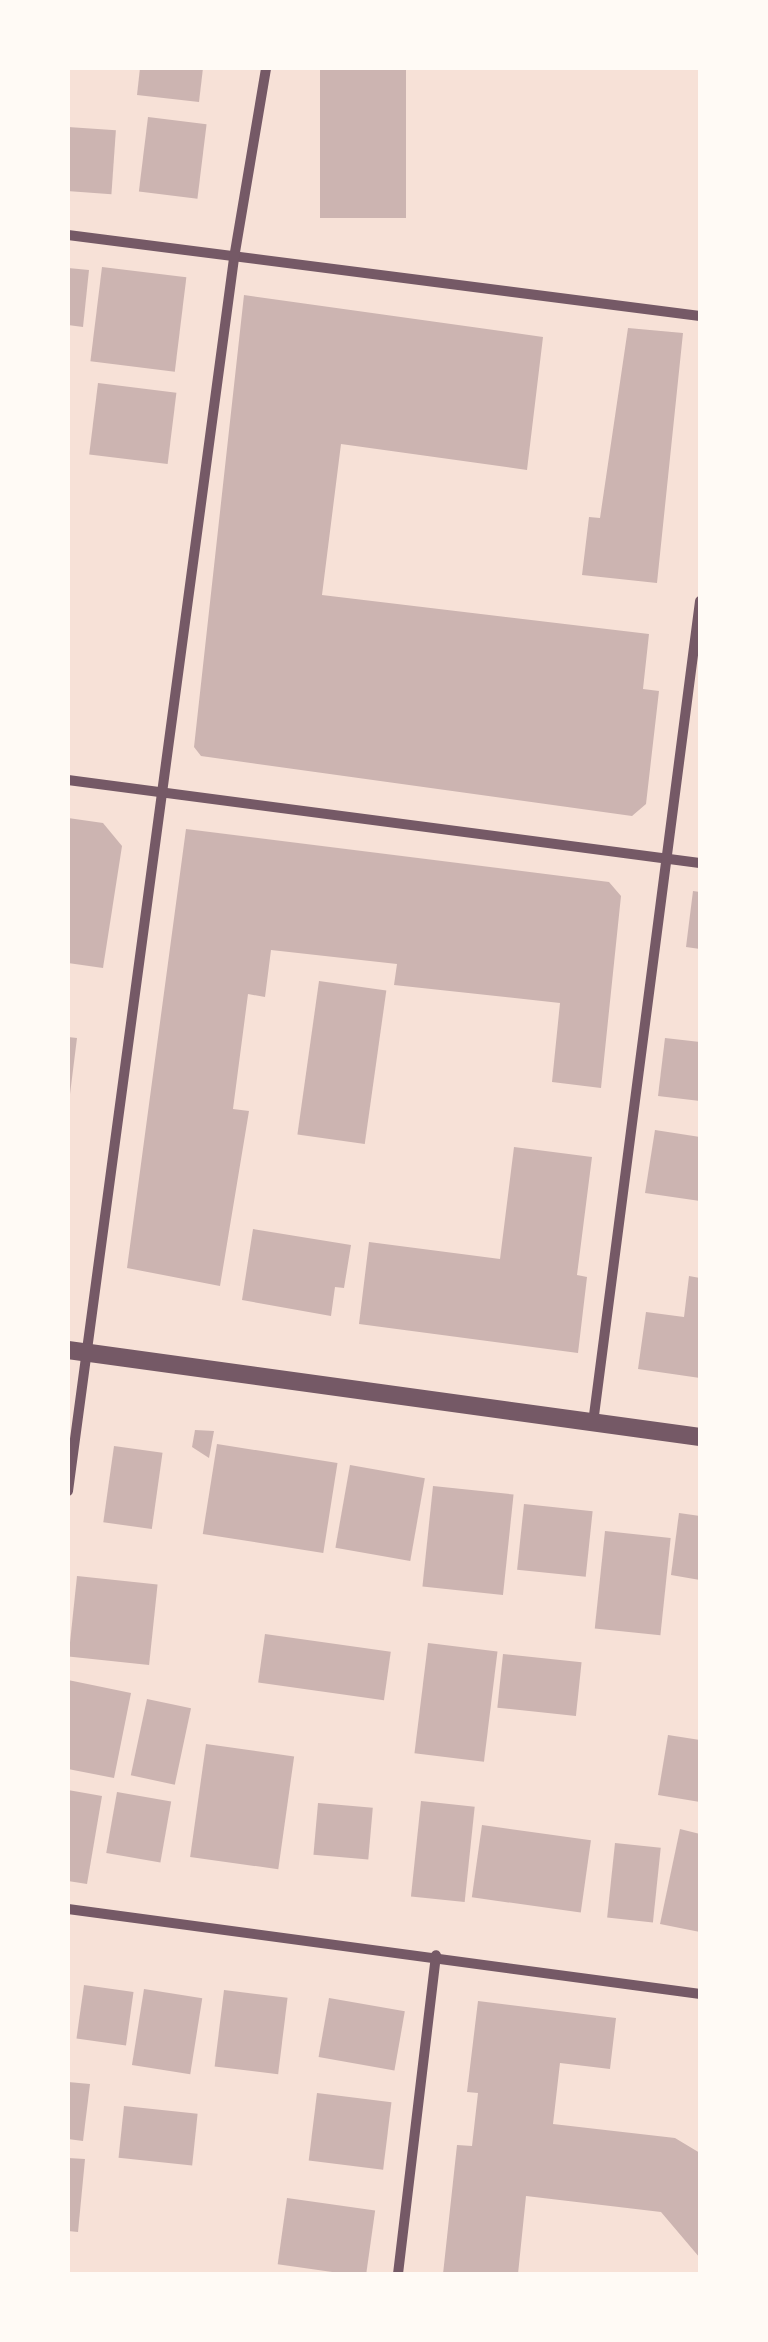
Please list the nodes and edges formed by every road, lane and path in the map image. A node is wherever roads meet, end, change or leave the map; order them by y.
1 (266, 68) edge
2 (68, 235) edge
3 (234, 258) junction
4 (700, 316) edge
5 (700, 601) edge
6 (68, 780) edge
7 (159, 796) junction
8 (667, 859) junction
9 (700, 864) edge
10 (68, 1350) edge
11 (88, 1353) junction
12 (593, 1424) junction
13 (700, 1437) edge
14 (68, 1491) edge
15 (68, 1909) edge
16 (436, 1955) junction
17 (700, 1994) edge
18 (398, 2274) edge

1 - 3 street
2 - 3 street
3 - 4 street
3 - 7 street
5 - 8 street
6 - 7 street
7 - 8 street
7 - 11 street
8 - 9 street
8 - 12 street
10 - 11 street
11 - 12 street
11 - 14 street
12 - 13 street
15 - 16 street
16 - 17 street
16 - 18 street

